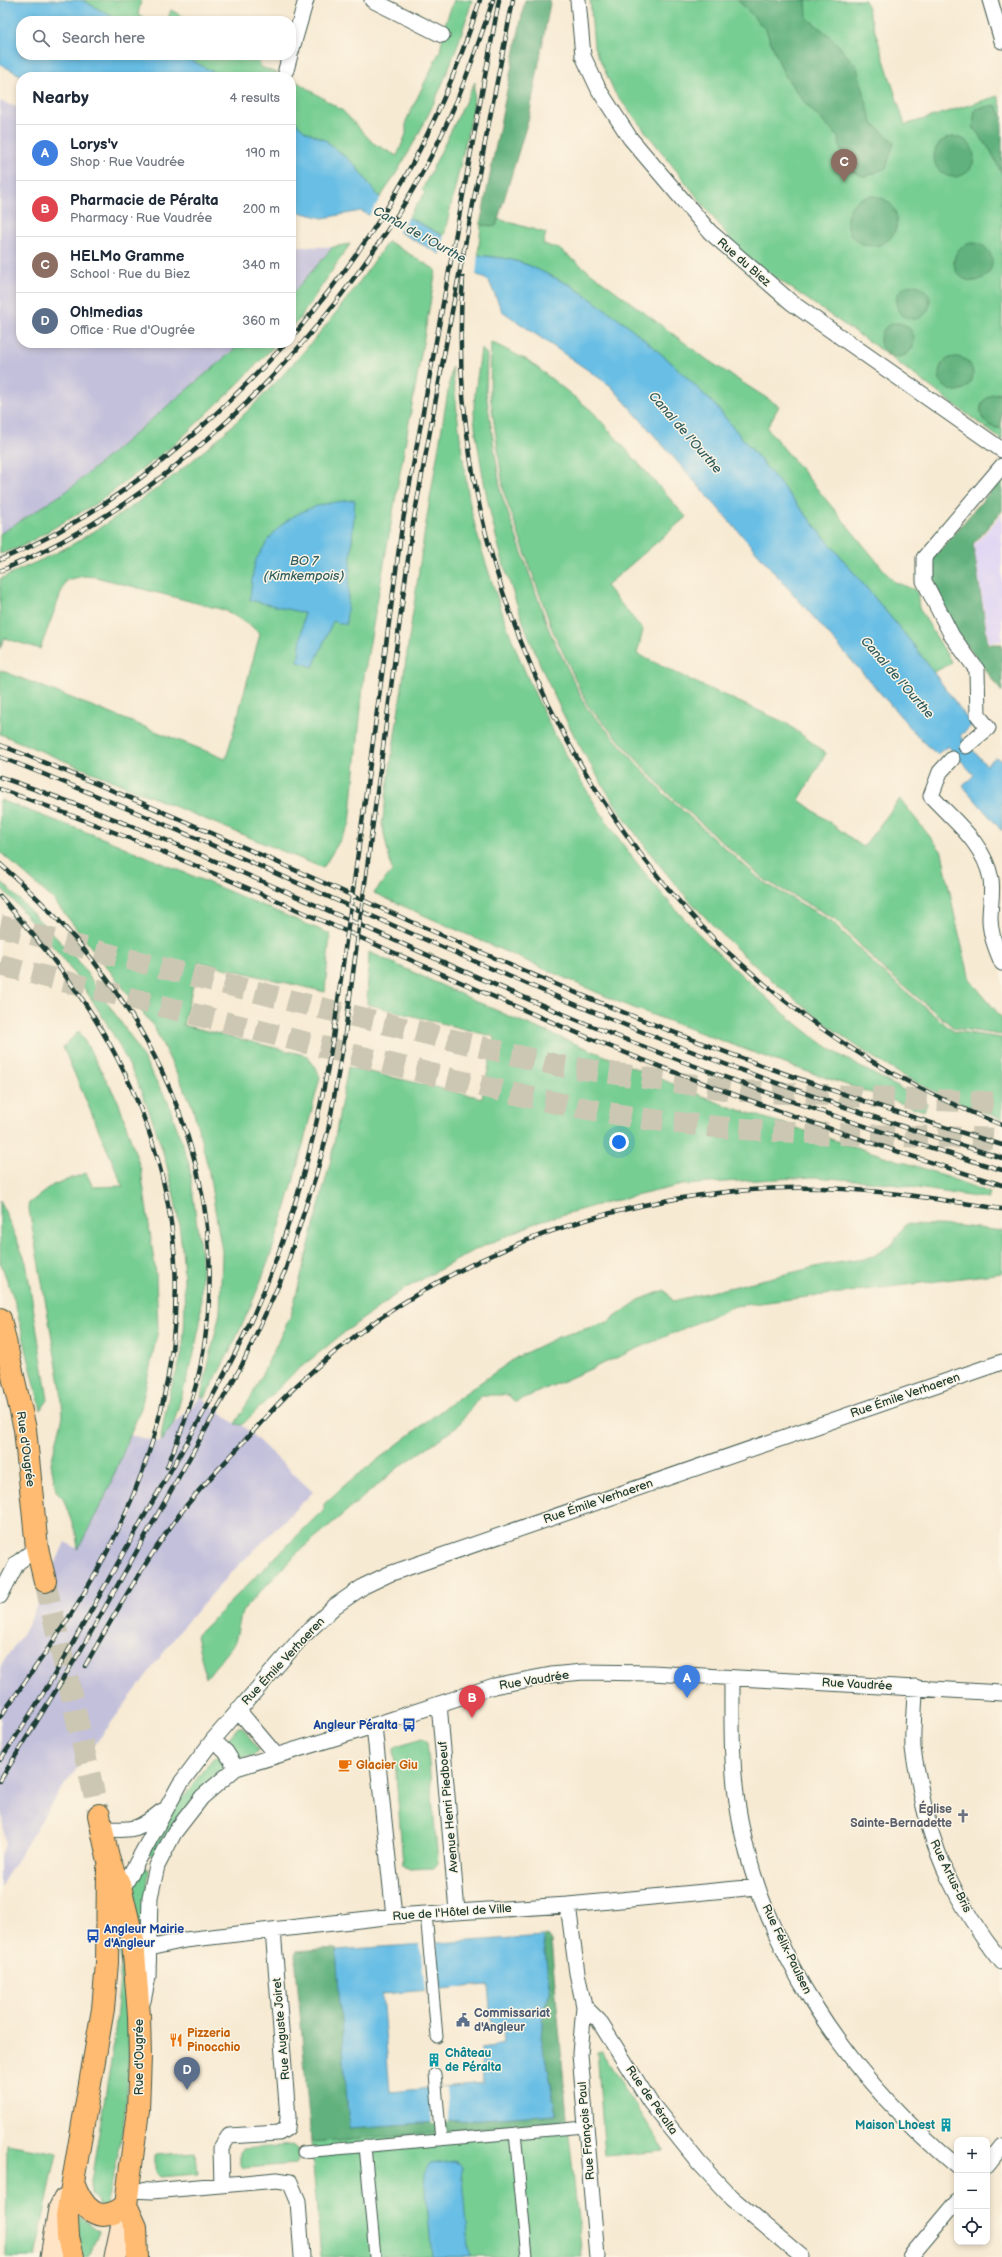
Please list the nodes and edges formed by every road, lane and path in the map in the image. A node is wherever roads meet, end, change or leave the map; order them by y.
1 (306, 0) edge
2 (372, 0) edge
3 (578, 0) edge
4 (990, 0) edge
5 (442, 35) dead end
6 (296, 36) edge
7 (1002, 40) edge
8 (289, 60) edge
9 (286, 70) dead end
10 (1002, 450) edge
11 (1002, 466) edge
12 (966, 746) dead end
13 (952, 758) dead end
14 (1002, 963) edge
15 (0, 1319) edge
16 (1002, 1362) edge
17 (37, 1548) junction
18 (45, 1581) tunnel mouth
19 (0, 1596) edge
20 (732, 1678) junction
21 (915, 1687) junction
22 (1002, 1693) edge
23 (439, 1704) junction
24 (238, 1710) junction
25 (374, 1726) junction
26 (213, 1740) junction
27 (276, 1755) junction
28 (236, 1768) junction
29 (167, 1806) junction
30 (101, 1822) joint
31 (108, 1858) junction
32 (758, 1888) junction
33 (121, 1890) junction
34 (568, 1905) junction
35 (457, 1911) junction
36 (426, 1913) junction
37 (394, 1916) junction
38 (108, 1926) junction
39 (273, 1930) junction
40 (149, 1948) junction
41 (1002, 1962) edge
42 (584, 2006) junction
43 (139, 2016) junction
44 (437, 2037) dead end
45 (435, 2074) dead end
46 (585, 2128) junction
47 (515, 2133) junction
48 (441, 2140) junction
49 (365, 2146) junction
50 (1002, 2146) edge
51 (302, 2152) dead end
52 (990, 2161) edge
53 (954, 2164) edge
54 (73, 2182) junction
55 (222, 2185) junction
56 (128, 2198) junction
57 (954, 2205) edge
58 (51, 2257) edge
59 (73, 2257) edge
60 (115, 2257) edge
61 (137, 2257) edge
62 (302, 2257) edge
63 (375, 2257) edge
64 (527, 2257) edge
65 (597, 2257) edge
66 (802, 2257) edge
67 (910, 2257) edge

1 - 6 street
2 - 5 street
3 - 10 street, Rue du Biez
4 - 7 street
8 - 9 street
11 - 12 street
13 - 14 street
15 - 17 main road, Rue d'Ougrée
16 - 24 street, Rue Émile Verhaeren
17 - 18 main road, Rue d'Ougrée
17 - 19 street
20 - 21 street, Rue Vaudrée
20 - 23 street, Rue Vaudrée
20 - 32 street, Rue Félix-Paulsen
21 - 22 street, Rue Vaudrée
21 - 41 street, Rue Artus-Bris
23 - 25 street, Rue Vaudrée
23 - 35 street, Avenue Henri Piedboeuf
24 - 26 street, Rue Émile Verhaeren
24 - 27 street, Rue Émile Verhaeren
25 - 27 street, Rue Vaudrée
25 - 37 street
26 - 28 street
26 - 29 street, Rue Émile Verhaeren
27 - 28 street, Rue Vaudrée
28 - 40 street, Rue Vaudrée
29 - 30 street, Rue Émile Verhaeren
29 - 33 street, Rue Émile Verhaeren
30 - 31 main road, Rue d'Ougrée
31 - 33 main road, Rue d'Ougrée
31 - 38 main road, Rue d'Ougrée
32 - 34 street, Rue de l'Hôtel de Ville
32 - 53 street, Rue Félix-Paulsen
33 - 38 street, Rue Émile Verhaeren
33 - 43 main road, Rue d'Ougrée
34 - 35 street, Rue de l'Hôtel de Ville
34 - 42 street
35 - 36 street, Rue de l'Hôtel de Ville
36 - 37 street, Rue de l'Hôtel de Ville
36 - 44 street
37 - 39 street, Rue de l'Hôtel de Ville
38 - 54 main road, Rue d'Ougrée
39 - 40 street, Rue de l'Hôtel de Ville
39 - 55 street, Rue Auguste Joiret
40 - 43 street, Rue Vaudrée
42 - 46 street, Rue François Paul
42 - 66 street, Rue de Péralta
43 - 56 main road, Rue d'Ougrée
45 - 48 street
46 - 47 street
46 - 65 street, Rue François Paul
47 - 48 street
47 - 64 street
48 - 49 street
49 - 51 street
49 - 63 street
50 - 52 street
54 - 56 main road
54 - 58 main road
54 - 59 main road, Rue d'Ougrée
55 - 56 street
55 - 62 street
56 - 60 main road
56 - 61 main road
57 - 67 street

